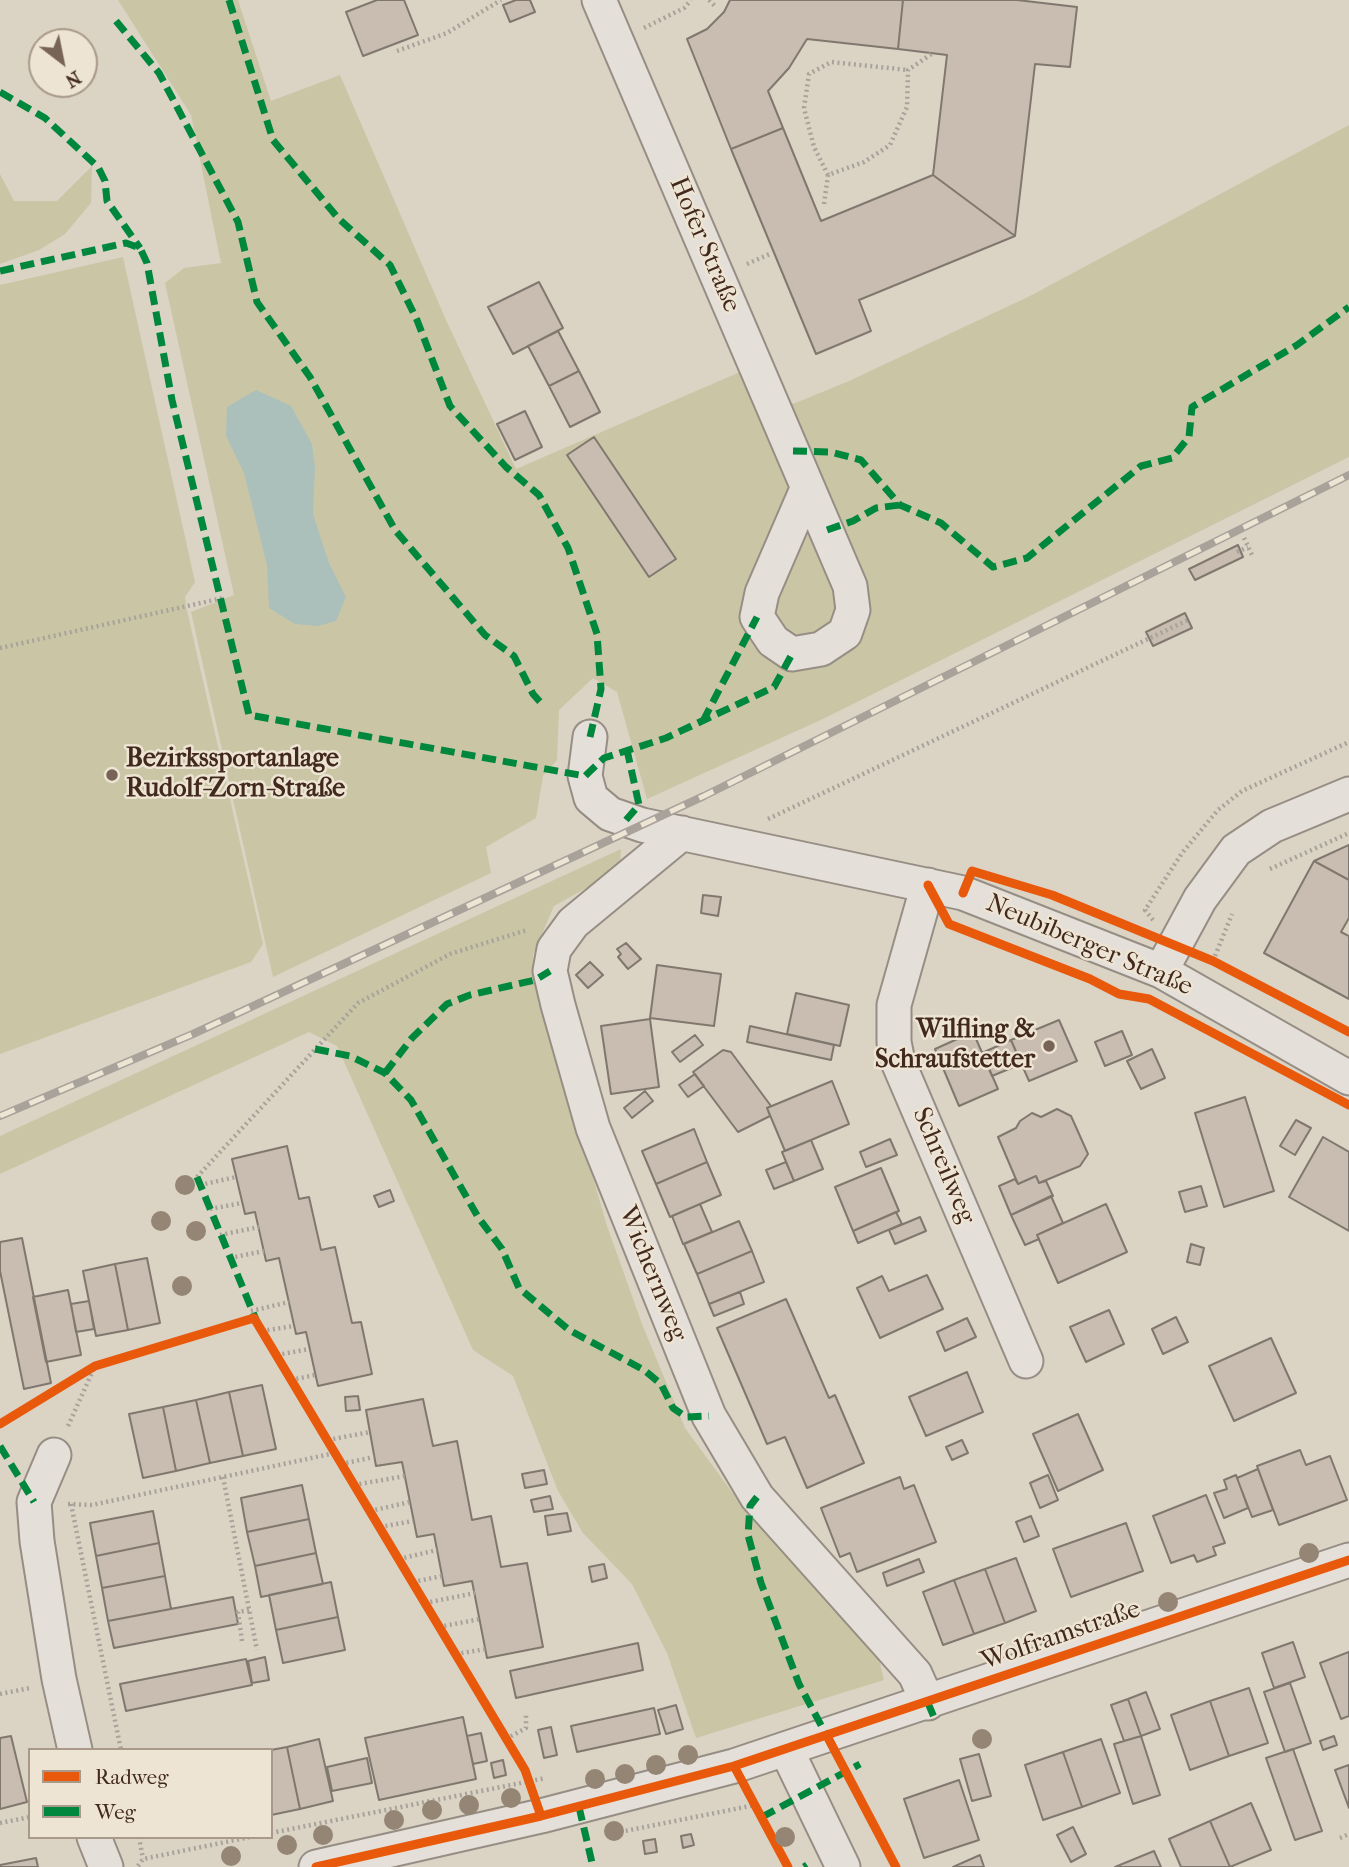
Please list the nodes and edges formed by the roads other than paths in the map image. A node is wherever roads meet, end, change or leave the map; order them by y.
1 (599, 0) edge
2 (807, 489) dead end
3 (590, 737) dead end
4 (1349, 794) edge
5 (682, 833) junction
6 (928, 885) junction
7 (1161, 971) junction
8 (1349, 1079) edge
9 (1026, 1361) dead end
10 (54, 1455) road end
11 (1349, 1560) edge
12 (928, 1703) junction
13 (75, 1748) edge
14 (786, 1749) junction
15 (95, 1839) edge
16 (106, 1867) edge
17 (316, 1867) edge
18 (843, 1867) edge

1 - 2 street, Hofer Straße
3 - 5 street, Neubiberger Straße
4 - 7 street
5 - 6 street, Neubiberger Straße
5 - 12 street, Wichernweg
6 - 7 street, Neubiberger Straße
6 - 9 street, Schreilweg
7 - 8 street, Neubiberger Straße
10 - 13 street
11 - 12 street, Wolframstraße
12 - 14 street, Wolframstraße
14 - 17 street, Wolframstraße
14 - 18 street
15 - 16 street

